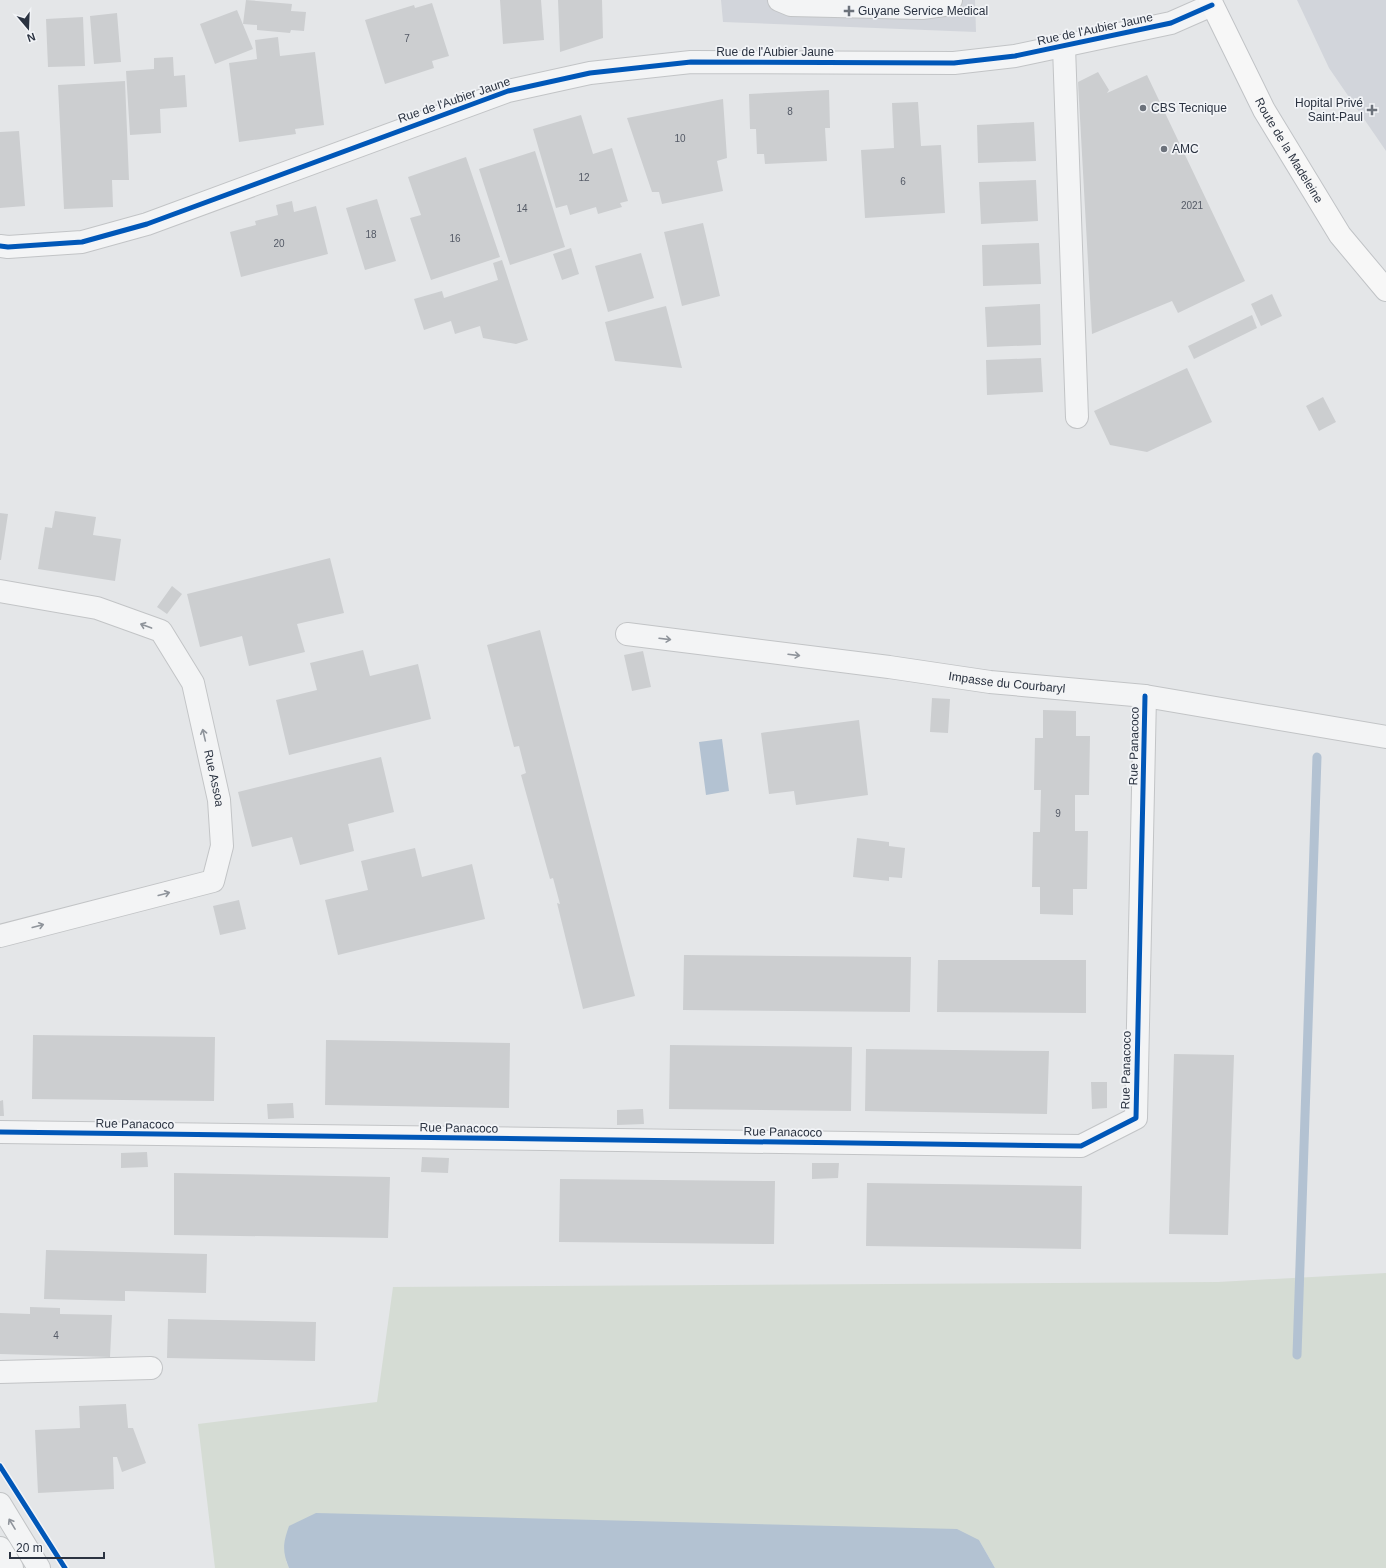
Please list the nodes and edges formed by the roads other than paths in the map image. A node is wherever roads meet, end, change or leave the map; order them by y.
1 (778, 0) edge
2 (951, 0) edge
3 (1211, 2) edge
4 (1064, 47) junction
5 (0, 246) edge
6 (1386, 290) edge
7 (1077, 417) dead end
8 (0, 591) edge
9 (627, 634) dead end
10 (1145, 696) junction
11 (1386, 737) edge
12 (0, 936) edge
13 (0, 1132) edge
14 (151, 1368) dead end
15 (0, 1372) edge
16 (0, 1504) edge
17 (0, 1548) edge
18 (12, 1568) edge
19 (39, 1568) edge

1 - 2 street
3 - 4 street, Rue de l'Aubier Jaune
3 - 6 main road, Route de la Madeleine
4 - 5 street, Rue de l'Aubier Jaune
4 - 7 street
12 -> 8 street, Rue Assoa
9 -> 10 street, Impasse du Courbaryl
10 - 11 street, Impasse du Courbaryl
10 - 13 street, Rue Panacoco
14 - 15 street
19 -> 16 street
17 - 18 street

